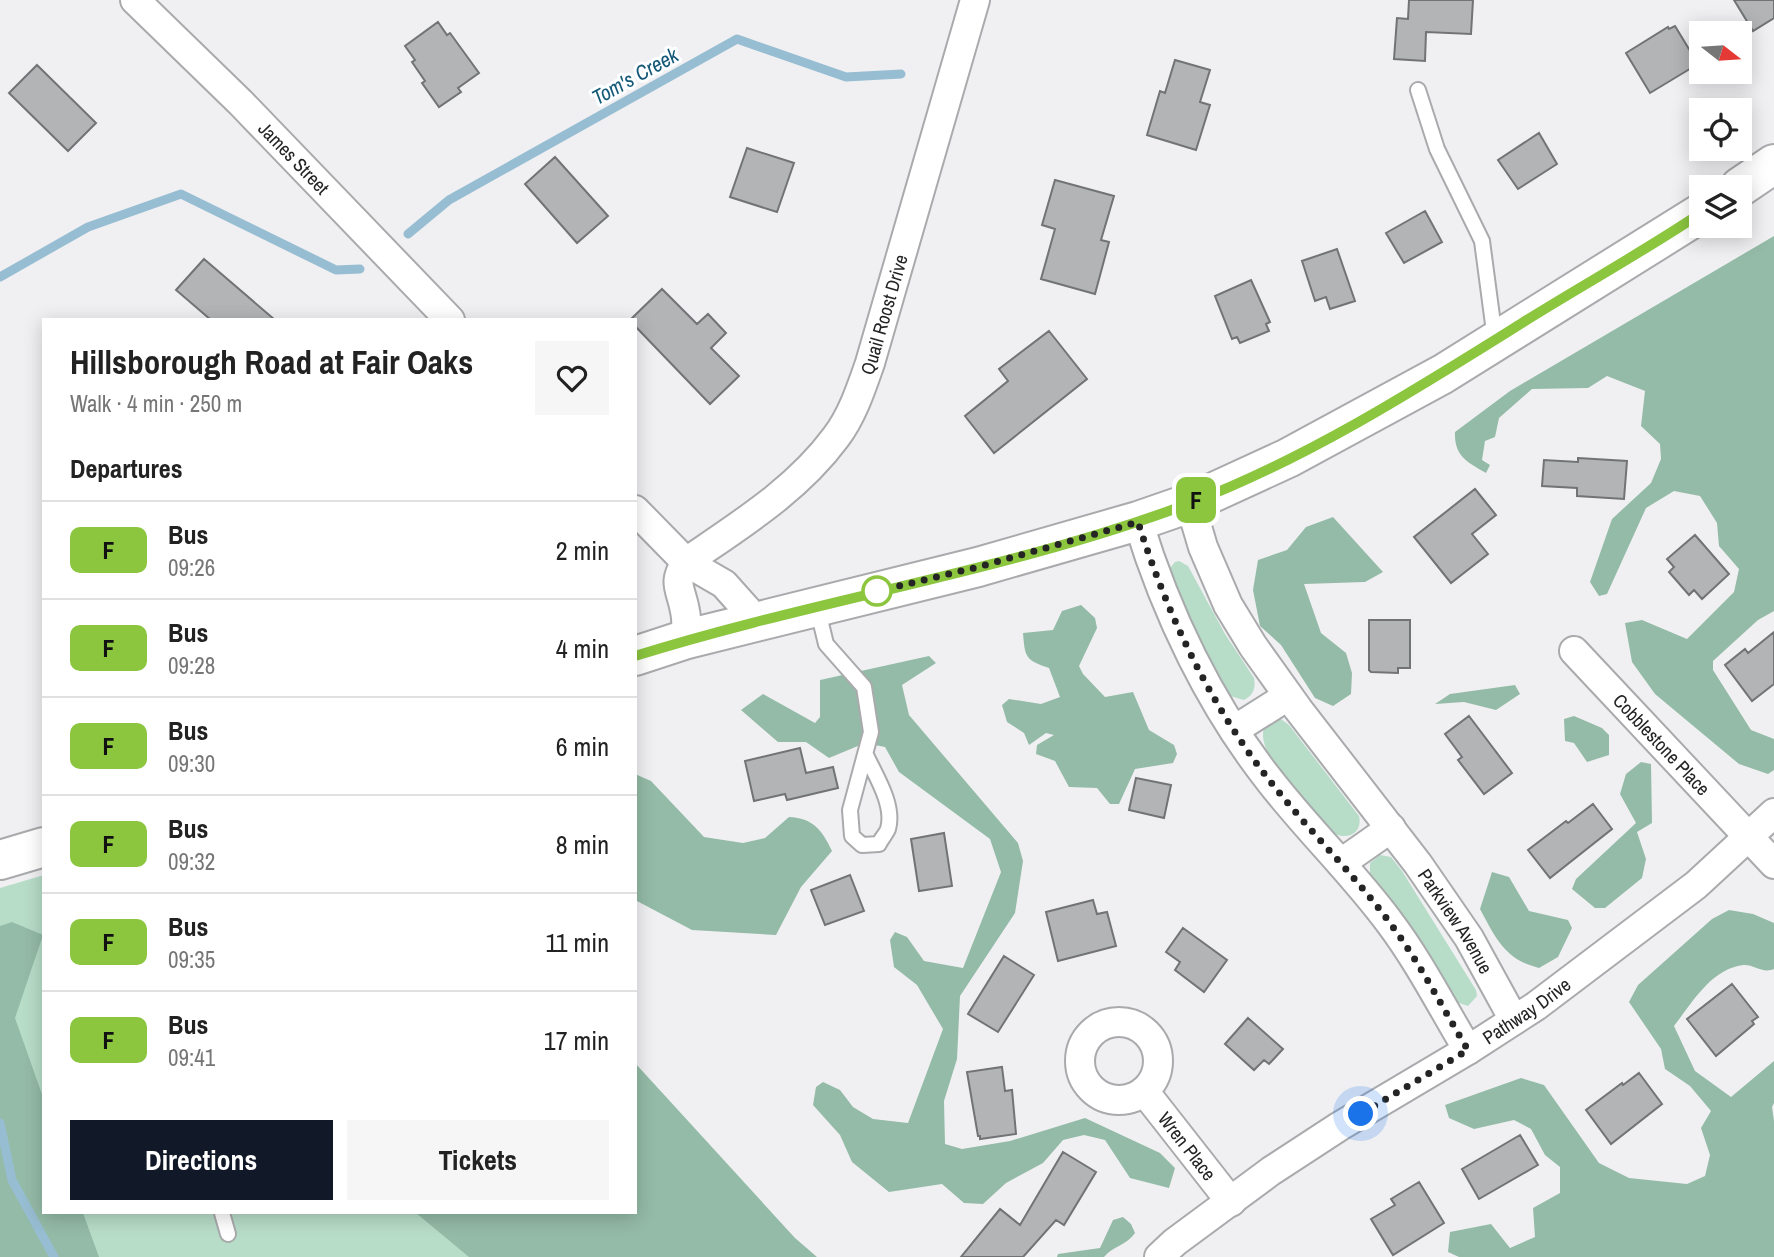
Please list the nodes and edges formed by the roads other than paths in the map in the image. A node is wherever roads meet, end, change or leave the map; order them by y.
1 (135, 0) edge
2 (975, 0) edge
3 (1418, 90) dead end
4 (1774, 164) edge
5 (1752, 179) edge
6 (1689, 220) edge
7 (448, 318) edge
8 (1495, 340) junction
9 (1190, 503) junction
10 (637, 512) edge
11 (1138, 522) junction
12 (687, 562) junction
13 (817, 606) junction
14 (758, 622) junction
15 (687, 639) junction
16 (1574, 651) dead end
17 (637, 655) edge
18 (1288, 696) junction
19 (1234, 730) junction
20 (866, 754) junction
21 (1774, 813) edge
22 (1391, 828) junction
23 (1749, 836) junction
24 (42, 848) edge
25 (0, 860) edge
26 (1341, 863) junction
27 (1774, 864) edge
28 (1514, 1020) junction
29 (1468, 1050) junction
30 (1144, 1091) dead end
31 (1231, 1202) junction
32 (222, 1214) edge
33 (228, 1234) dead end
34 (1159, 1257) edge

1 - 7 street, James Street
2 - 12 street, Quail Roost Drive
3 - 8 lane
4 - 5 main road
6 - 8 main road
8 - 9 main road
9 - 11 main road
9 - 18 street, Parkview Avenue
10 - 12 street
11 - 13 main road
11 - 19 street
12 - 14 street
12 - 15 street
13 - 14 main road
13 - 20 lane
14 - 15 main road
15 - 17 main road
16 - 23 street, Cobblestone Place
18 - 19 street
18 - 22 street, Parkview Avenue
19 - 26 street
20 - 20 lane
21 - 23 street, Pathway Drive
22 - 26 street
22 - 28 street, Parkview Avenue
23 - 27 street, Cobblestone Place
23 - 28 street, Pathway Drive
24 - 25 main road
26 - 29 street
28 - 29 street, Pathway Drive
29 - 31 street, Pathway Drive
30 - 31 street, Wren Place
31 - 34 street, Pathway Drive
32 - 33 lane

